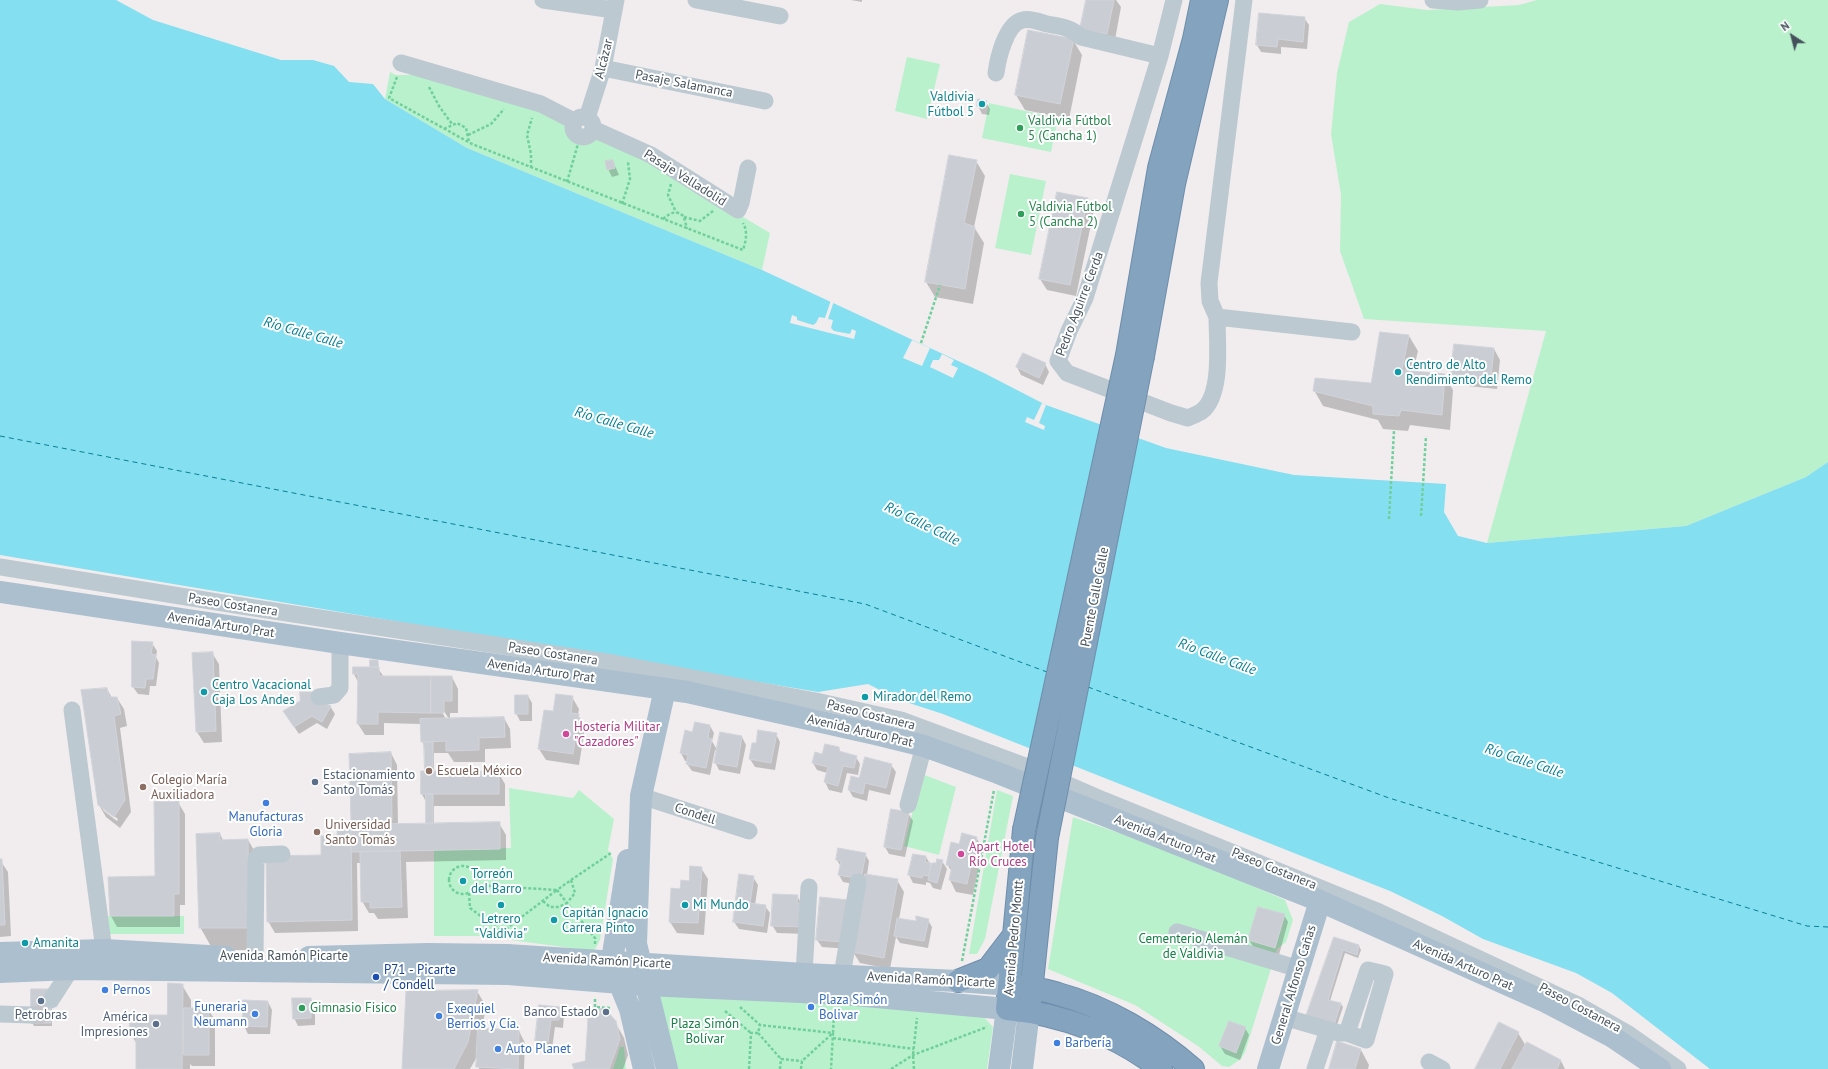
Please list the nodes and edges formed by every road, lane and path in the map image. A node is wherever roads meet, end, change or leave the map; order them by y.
1 (543, 0) edge
2 (696, 0) edge
3 (1174, 0) edge
4 (1202, 0) edge
5 (1217, 0) edge
6 (1244, 0) edge
7 (1433, 0) edge
8 (1480, 0) edge
9 (615, 5) edge
10 (780, 16) dead end
11 (1160, 56) junction
12 (405, 64) joint
13 (603, 68) junction
14 (996, 73) dead end
15 (428, 82) dead end
16 (516, 96) junction
17 (765, 100) dead end
18 (537, 103) junction
19 (452, 124) junction
20 (583, 126) junction
21 (444, 129) junction
22 (468, 135) junction
23 (468, 142) junction
24 (624, 143) junction
25 (531, 168) junction
26 (748, 168) dead end
27 (676, 171) junction
28 (567, 182) junction
29 (720, 199) junction
30 (622, 204) junction
31 (676, 212) junction
32 (684, 217) junction
33 (663, 219) junction
34 (743, 222) dead end
35 (687, 229) junction
36 (940, 285) dead end
37 (1217, 317) junction
38 (1352, 332) dead end
39 (921, 343) dead end
40 (1135, 356) junction
41 (1394, 431) dead end
42 (1426, 436) dead end
43 (1421, 516) dead end
44 (1390, 519) dead end
45 (0, 567) edge
46 (0, 592) edge
47 (340, 643) junction
48 (665, 689) junction
49 (319, 697) dead end
50 (72, 710) dead end
51 (924, 746) junction
52 (998, 773) junction
53 (641, 796) junction
54 (908, 805) dead end
55 (639, 823) junction
56 (1024, 830) joint
57 (749, 831) dead end
58 (1047, 838) joint
59 (611, 853) dead end
60 (282, 854) dead end
61 (571, 880) junction
62 (858, 882) dead end
63 (476, 885) junction
64 (809, 887) dead end
65 (557, 890) junction
66 (469, 892) junction
67 (543, 901) junction
68 (1320, 901) junction
69 (567, 903) junction
70 (1177, 932) dead end
71 (1015, 934) junction
72 (595, 938) dead end
73 (104, 950) junction
74 (0, 953) edge
75 (255, 958) junction
76 (614, 960) junction
77 (642, 963) junction
78 (71, 969) junction
79 (1299, 969) junction
80 (0, 972) edge
81 (804, 974) junction
82 (842, 975) junction
83 (958, 981) junction
84 (619, 982) junction
85 (646, 985) junction
86 (1010, 985) junction
87 (1032, 988) junction
88 (51, 1000) tunnel mouth
89 (738, 1006) dead end
90 (724, 1011) dead end
91 (1029, 1011) junction
92 (0, 1014) edge
93 (31, 1015) tunnel mouth
94 (1000, 1016) junction
95 (1284, 1017) junction
96 (834, 1020) dead end
97 (916, 1020) dead end
98 (760, 1025) junction
99 (1328, 1030) junction
100 (758, 1032) junction
101 (751, 1033) junction
102 (833, 1033) junction
103 (1347, 1033) dead end
104 (833, 1038) junction
105 (914, 1049) junction
106 (913, 1055) junction
107 (781, 1059) junction
108 (802, 1061) junction
109 (644, 1069) edge
110 (668, 1069) edge
111 (749, 1069) edge
112 (780, 1069) edge
113 (801, 1069) edge
114 (831, 1069) edge
115 (891, 1069) edge
116 (914, 1069) edge
117 (999, 1069) edge
118 (1022, 1069) edge
119 (1161, 1069) edge
120 (1193, 1069) edge
121 (1268, 1069) edge
122 (1315, 1069) edge
123 (1660, 1069) edge
124 (1678, 1069) edge

1 - 9 street
2 - 10 street
3 - 11 street, Pedro Aguirre Cerda
4 - 40 highway
5 - 40 highway
6 - 37 street, Pedro Aguirre Cerda
7 - 8 street
9 - 13 street, Alcázar
11 - 14 street
11 - 37 street, Pedro Aguirre Cerda
12 - 16 street, Pasaje Valladolid
12 - 21 path
13 - 17 street, Pasaje Salamanca
13 - 20 street, Alcázar
15 - 19 path
16 - 18 street, Pasaje Valladolid
16 - 22 path
18 - 20 street, Pasaje Valladolid
18 - 25 path
19 - 21 path
19 - 22 path
20 - 24 street, Pasaje Valladolid
20 - 28 path
21 - 23 path
22 - 23 path
23 - 25 path
24 - 27 street, Pasaje Valladolid
24 - 30 path
25 - 28 path
26 - 29 street, Pasaje Valladolid
27 - 29 street, Pasaje Valladolid
27 - 31 path
28 - 30 path
29 - 32 path
30 - 33 path
31 - 32 path
31 - 33 path
32 - 35 path
33 - 35 path
34 - 35 path
36 - 39 path
37 - 38 street
40 - 56 highway, Puente Calle Calle, bridge
40 - 58 highway, Puente Calle Calle, bridge
41 - 44 path
42 - 43 path
45 - 124 street, Paseo Costanera
46 - 47 main road, Avenida Arturo Prat
47 - 48 main road, Avenida Arturo Prat
47 - 49 street
48 - 51 main road, Avenida Arturo Prat
48 - 53 main road
50 - 73 street
51 - 52 main road, Avenida Arturo Prat
51 - 54 street
52 - 68 main road, Avenida Arturo Prat
52 - 83 path
53 - 55 main road
53 - 57 street, Condell
55 - 76 main road
55 - 77 main road
56 - 71 highway, Avenida Pedro Montt
58 - 87 highway, Avenida Pedro Montt
59 - 61 path
60 - 75 street
61 - 65 path
61 - 69 path
62 - 82 street
63 - 65 path
63 - 66 path
63 - 66 path
64 - 81 street
65 - 67 path
65 - 69 path
66 - 67 path
67 - 69 path
68 - 79 main road, General Alfonso Cañas
68 - 123 main road, Avenida Arturo Prat
69 - 72 path
70 - 79 street
71 - 83 highway
71 - 86 highway, Avenida Pedro Montt
73 - 74 main road, Avenida Ramón Picarte
73 - 75 main road, Avenida Ramón Picarte
75 - 76 main road, Avenida Ramón Picarte
76 - 77 main road, Avenida Ramón Picarte
76 - 84 main road
77 - 81 main road, Avenida Ramón Picarte
77 - 85 main road
78 - 80 main road, Avenida Ramón Picarte
78 - 84 main road, Avenida Ramón Picarte
78 - 88 street
79 - 95 main road, General Alfonso Cañas
81 - 82 main road, Avenida Ramón Picarte
82 - 83 main road, Avenida Ramón Picarte
83 - 86 main road, Avenida Ramón Picarte
84 - 85 main road, Avenida Ramón Picarte
84 - 109 main road
85 - 94 main road, Avenida Ramón Picarte
85 - 110 main road
86 - 87 highway, Avenida Ramón Picarte
86 - 94 highway, Avenida Pedro Montt
87 - 91 highway, Avenida Pedro Montt
87 - 120 highway, Avenida Ramón Picarte
89 - 98 path
90 - 101 path
91 - 94 highway, Avenida Ramón Picarte
91 - 118 main road, Avenida Pedro Montt
91 - 119 highway, Avenida Ramón Picarte
92 - 93 street
94 - 106 path
94 - 117 main road, Avenida Pedro Montt
95 - 99 street
95 - 121 main road, General Alfonso Cañas
96 - 102 path
97 - 105 path
98 - 100 path
98 - 102 path
99 - 103 street
99 - 122 street
100 - 101 path
100 - 107 path
101 - 111 path
102 - 104 path
102 - 108 path
104 - 105 path
104 - 114 path
105 - 106 path
106 - 115 path
106 - 116 path
107 - 108 path
107 - 112 path
108 - 113 path

